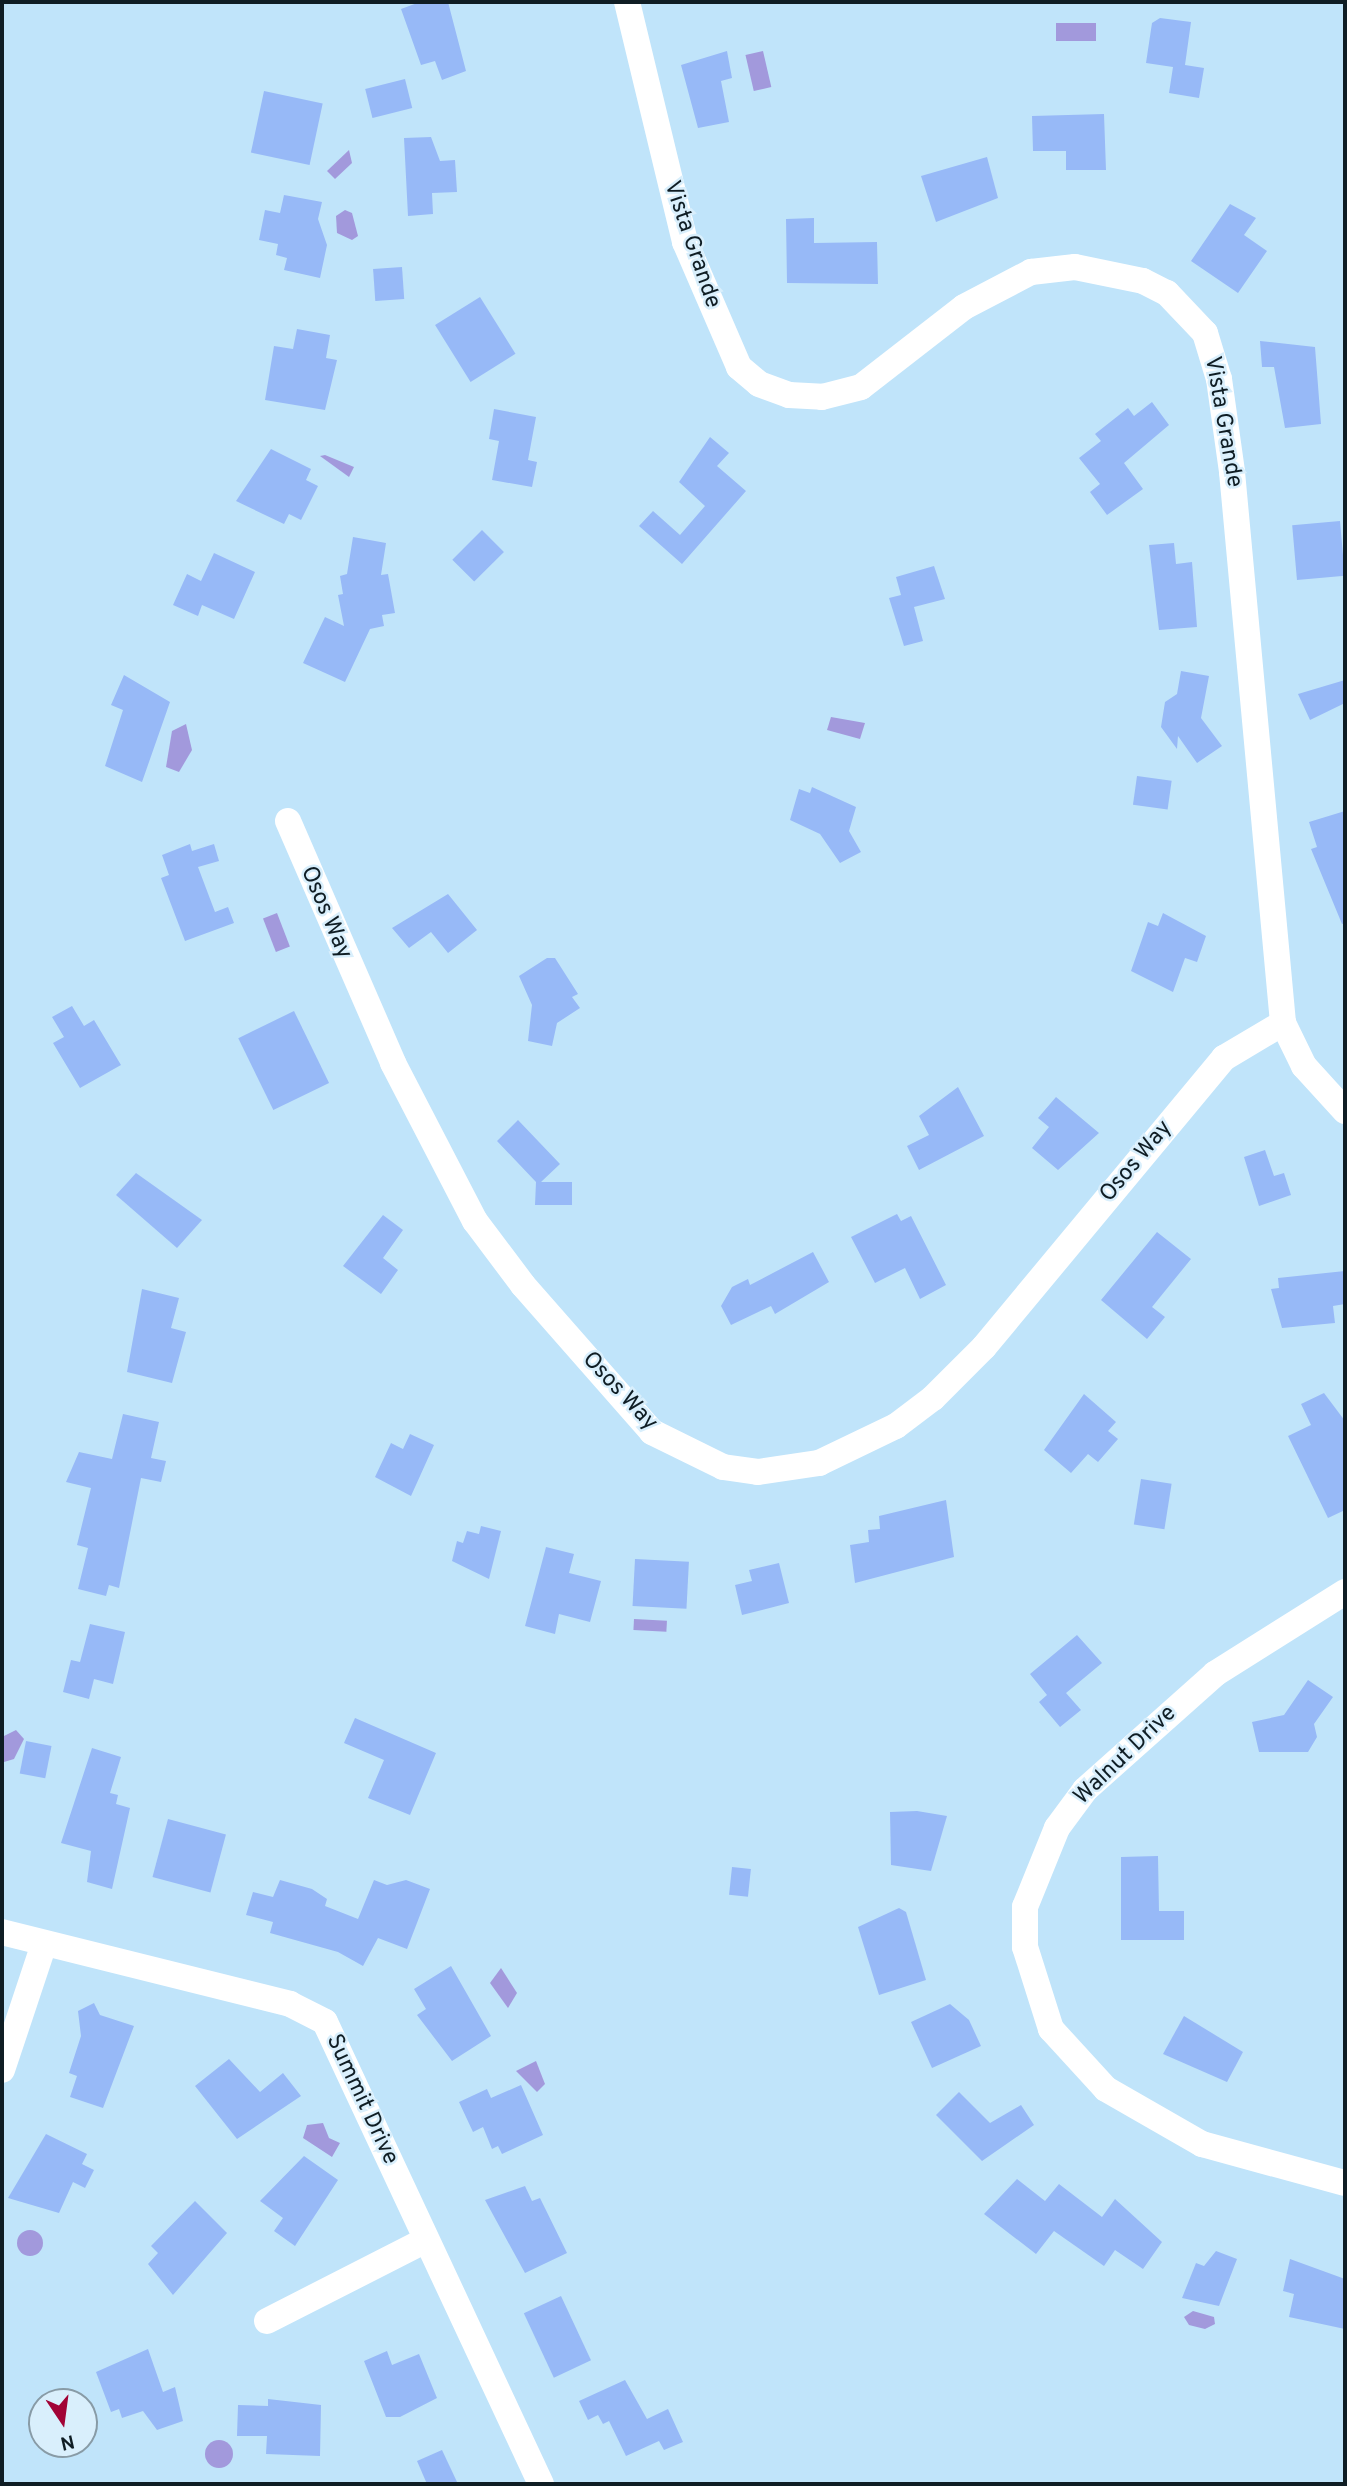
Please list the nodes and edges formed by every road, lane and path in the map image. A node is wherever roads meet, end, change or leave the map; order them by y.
1 (627, 2) edge
2 (288, 821) dead end
3 (1283, 1023) junction
4 (1345, 1111) edge
5 (1345, 1592) edge
6 (2, 1932) edge
7 (44, 1944) junction
8 (2, 2070) edge
9 (1345, 2183) edge
10 (426, 2240) junction
11 (267, 2321) dead end
12 (541, 2484) edge

1 - 3 street, Vista Grande
2 - 3 street, Osos Way
3 - 4 street, Vista Grande
5 - 9 street, Walnut Drive
6 - 7 street, Summit Drive
7 - 8 street
7 - 10 street, Summit Drive
10 - 11 street
10 - 12 street, Summit Drive

